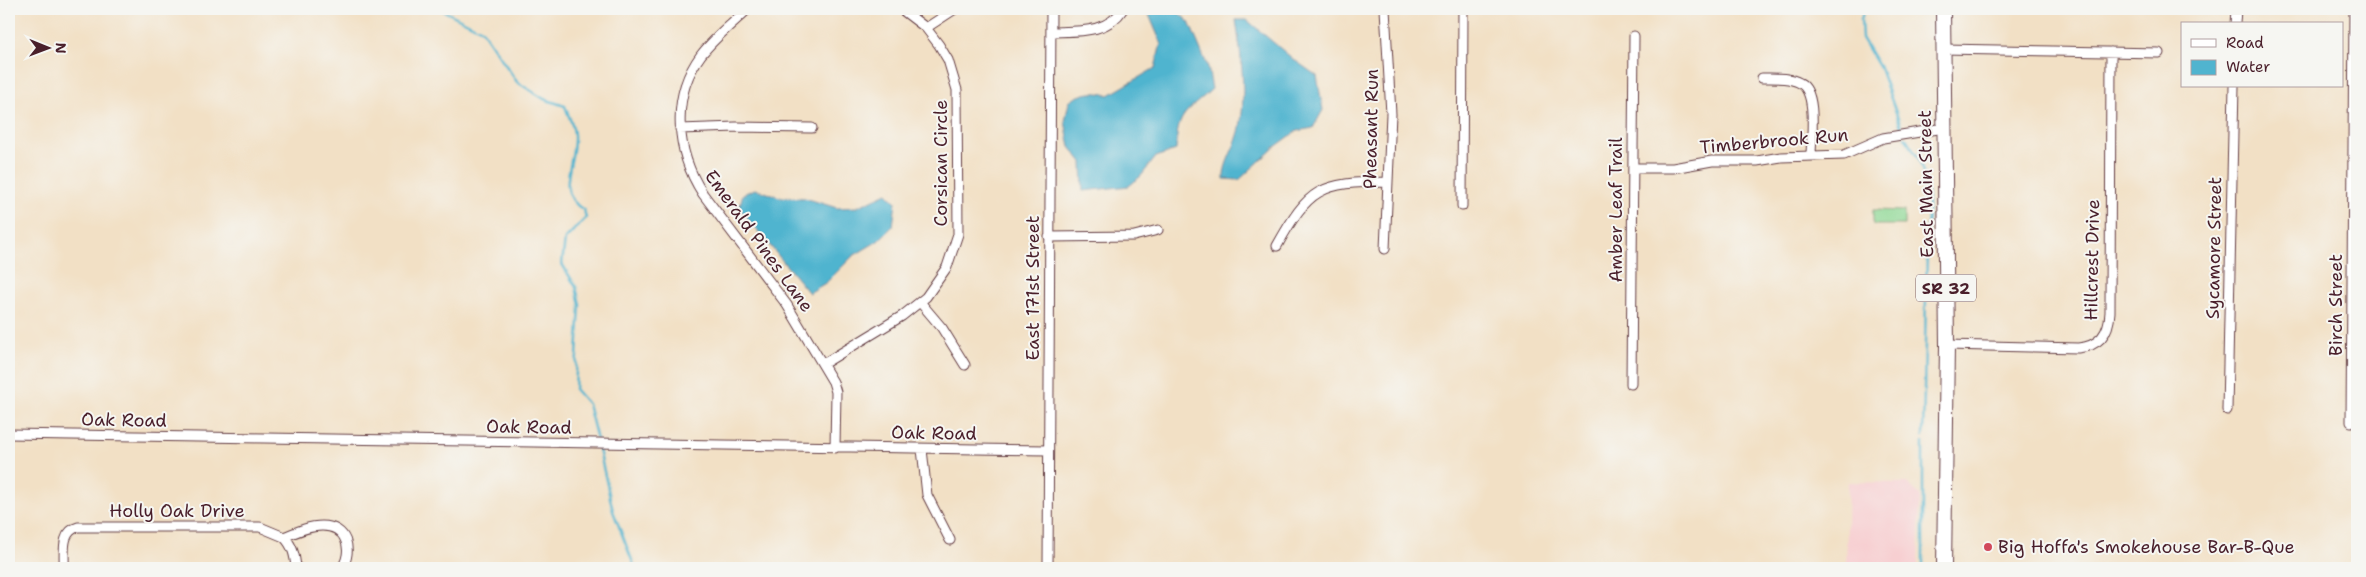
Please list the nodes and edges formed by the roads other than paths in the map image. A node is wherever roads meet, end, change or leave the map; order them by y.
1 (748, 9) edge
2 (901, 9) edge
3 (955, 9) edge
4 (1051, 9) edge
5 (1123, 9) edge
6 (1385, 9) edge
7 (1463, 9) edge
8 (1943, 9) edge
9 (2236, 9) edge
10 (2354, 9) edge
11 (2235, 22) edge
12 (926, 28) junction
13 (1051, 32) junction
14 (1634, 36) dead end
15 (1943, 49) junction
16 (2111, 52) junction
17 (2159, 52) dead end
18 (1762, 78) dead end
19 (2234, 88) edge
20 (812, 128) dead end
21 (1944, 128) junction
22 (680, 129) junction
23 (1811, 156) junction
24 (1633, 168) junction
25 (1387, 182) junction
26 (1462, 206) dead end
27 (1158, 230) dead end
28 (1049, 237) junction
29 (1277, 246) dead end
30 (1385, 249) dead end
31 (920, 302) junction
32 (1947, 344) junction
33 (823, 364) junction
34 (965, 365) dead end
35 (1631, 384) dead end
36 (2227, 410) dead end
37 (2351, 422) dead end
38 (9, 434) edge
39 (835, 448) junction
40 (922, 450) junction
41 (1048, 450) junction
42 (284, 537) junction
43 (950, 540) dead end
44 (64, 568) edge
45 (296, 568) edge
46 (342, 568) edge
47 (1048, 568) edge
48 (1944, 568) edge

1 - 22 street, Emerald Pines Lane
2 - 12 street, Corsican Circle
3 - 12 street
4 - 13 street, East 171st Street
5 - 13 street
6 - 25 street, Pheasant Run
7 - 26 street
8 - 15 main road, East Main Street / SR 32
9 - 11 street
10 - 37 street, Birch Street
12 - 31 street, Corsican Circle
13 - 28 street, East 171st Street
14 - 24 street, Amber Leaf Trail
15 - 16 street
15 - 21 main road, East Main Street / SR 32
16 - 17 street
16 - 32 street, Hillcrest Drive
18 - 23 street
19 - 36 street, Sycamore Street
20 - 22 street
21 - 23 street, Timberbrook Run
21 - 32 main road, East Main Street / SR 32
22 - 33 street, Emerald Pines Lane
23 - 24 street, Timberbrook Run
24 - 35 street, Amber Leaf Trail
25 - 29 street
25 - 30 street, Pheasant Run
27 - 28 street
28 - 41 street, East 171st Street
31 - 33 street, Corsican Circle
31 - 34 street
32 - 48 main road, East Main Street / SR 32
33 - 39 street, Emerald Pines Lane
38 - 39 street, Oak Road
39 - 40 street, Oak Road
40 - 41 street, Oak Road
40 - 43 street
41 - 47 street, East 171st Street
42 - 44 street, Holly Oak Drive
42 - 45 street
42 - 46 street

